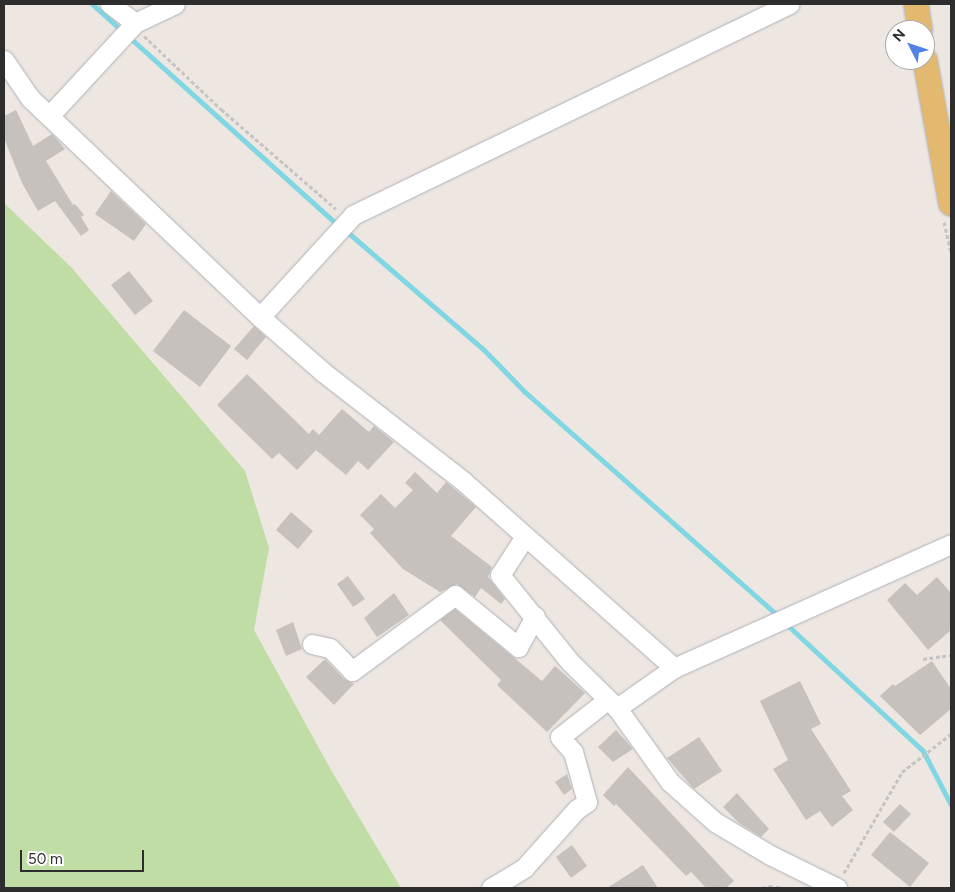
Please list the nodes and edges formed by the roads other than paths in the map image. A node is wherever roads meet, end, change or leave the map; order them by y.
1 (110, 4) edge
2 (175, 4) edge
3 (790, 4) edge
4 (916, 4) edge
5 (918, 20) edge
6 (134, 23) junction
7 (4, 60) edge
8 (927, 70) edge
9 (49, 116) junction
10 (951, 204) edge
11 (260, 317) junction
12 (524, 538) junction
13 (951, 544) edge
14 (535, 616) junction
15 (312, 644) dead end
16 (674, 668) junction
17 (612, 704) junction
18 (835, 887) edge
19 (491, 888) edge

1 - 6 street
2 - 6 street
3 - 11 street
4 - 5 main road
6 - 9 street
7 - 9 street
8 - 10 main road
9 - 11 street
11 - 12 street
12 - 14 street
12 - 16 street
13 - 16 street
14 - 15 street
14 - 17 street
16 - 17 street
17 - 18 street
17 - 19 street

